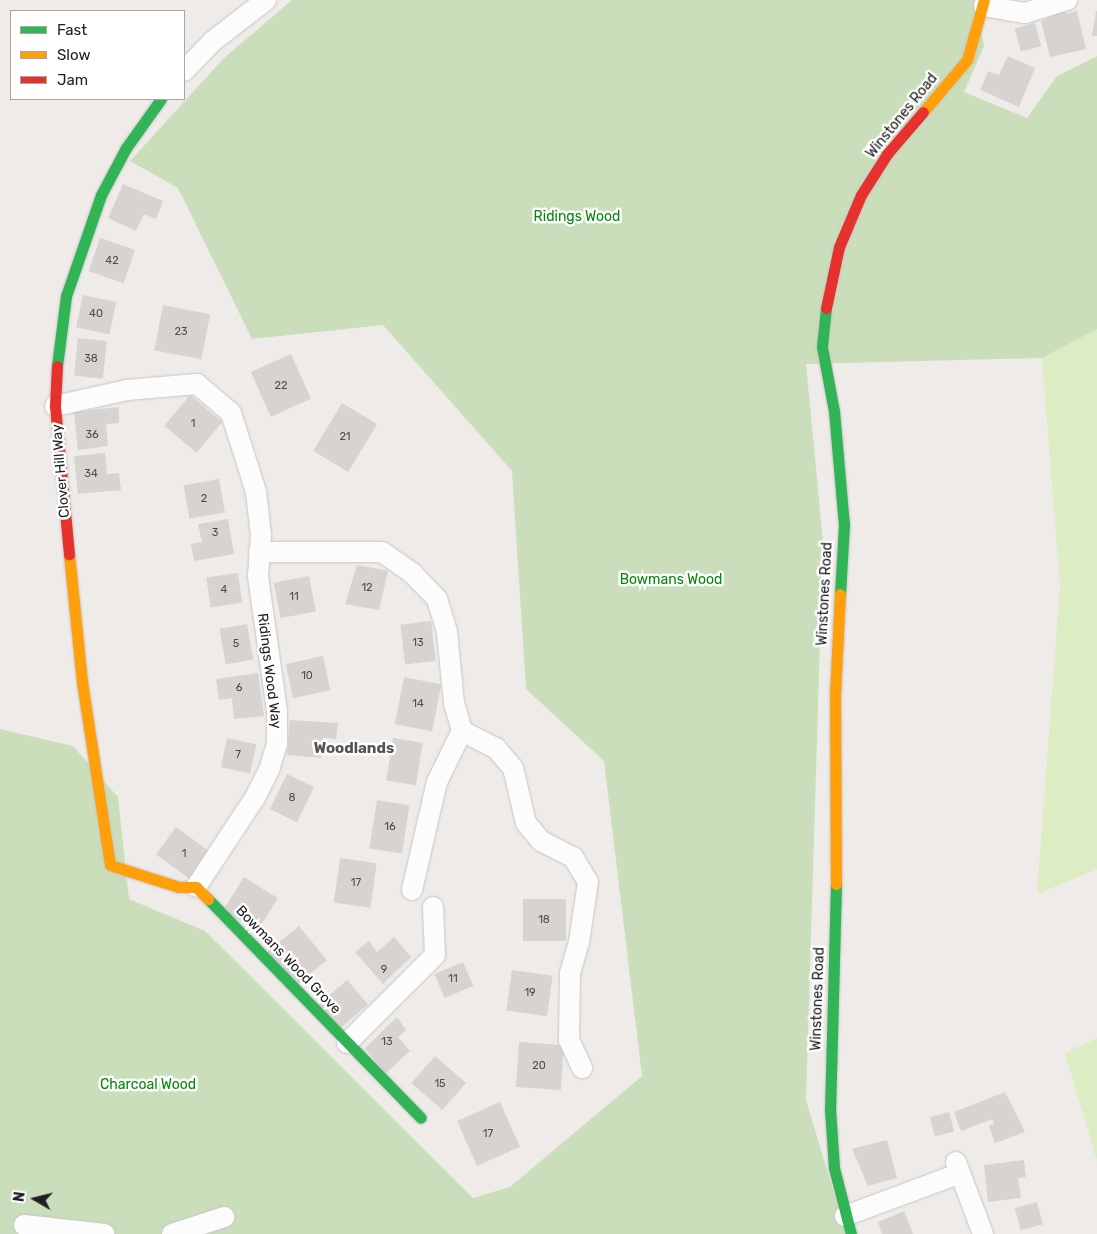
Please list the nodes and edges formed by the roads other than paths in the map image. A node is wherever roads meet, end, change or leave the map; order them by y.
1 (266, 0) edge
2 (1067, 0) edge
3 (984, 3) edge
4 (185, 70) edge
5 (160, 100) edge
6 (56, 406) junction
7 (260, 552) junction
8 (462, 731) junction
9 (196, 887) junction
10 (412, 890) dead end
11 (433, 907) dead end
12 (347, 1044) junction
13 (582, 1068) dead end
14 (421, 1118) dead end
15 (224, 1217) dead end
16 (24, 1225) dead end
17 (848, 1225) edge
18 (105, 1234) edge
19 (172, 1234) edge
20 (983, 1234) edge

1 - 4 street
2 - 3 street
3 - 17 street, Winstones Road
5 - 6 street, Clover Hill Way
6 - 7 street, Ridings Wood Way
6 - 9 street, Clover Hill Way
7 - 8 street
7 - 9 street, Ridings Wood Way
8 - 10 street
8 - 13 street
9 - 12 street, Bowmans Wood Grove
11 - 12 street
12 - 14 street, Bowmans Wood Grove
15 - 19 street
16 - 18 street
17 - 20 street

